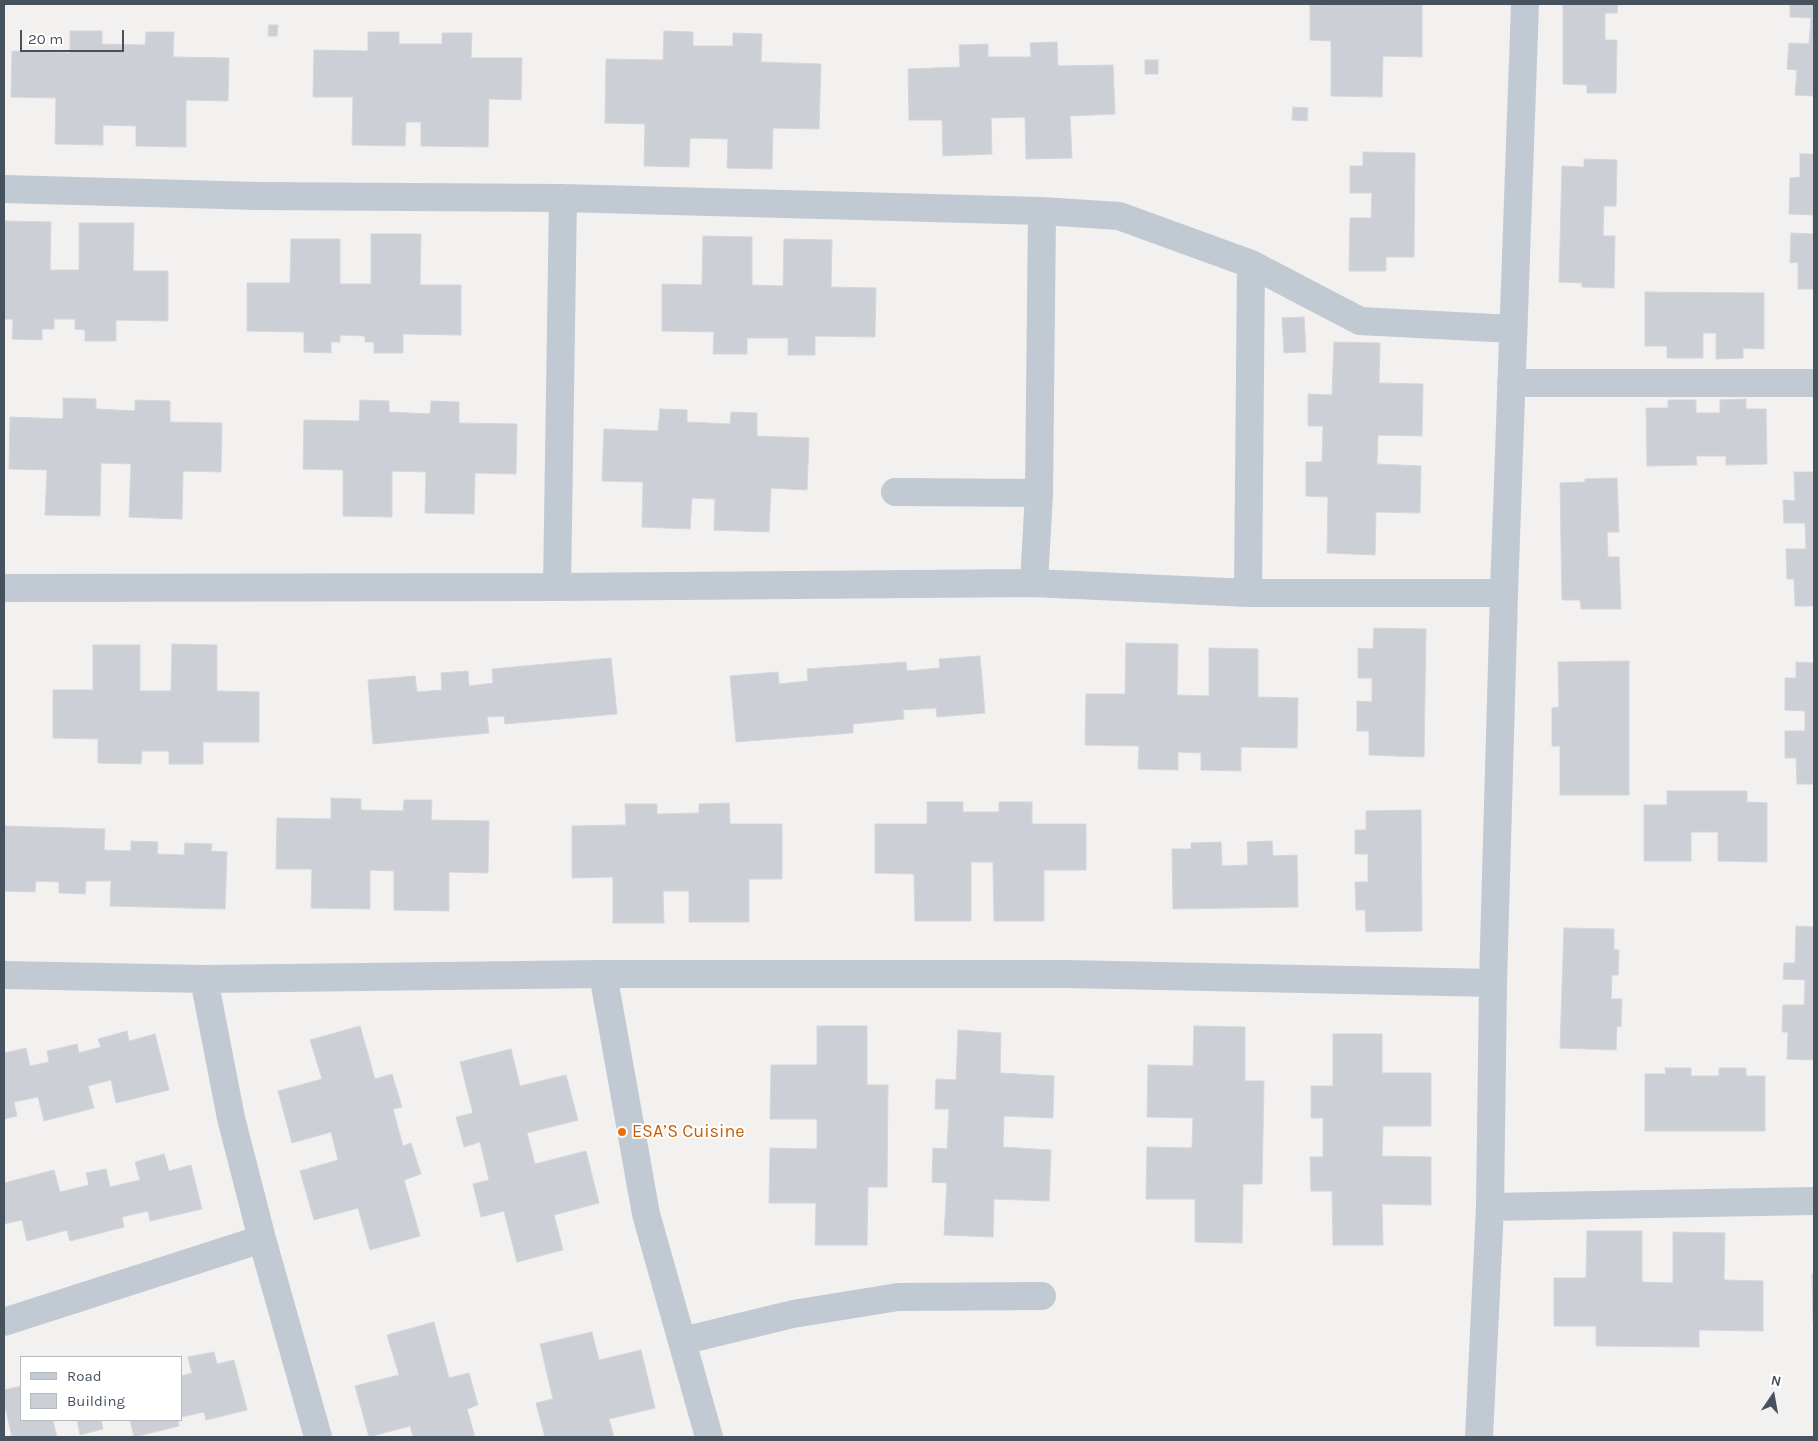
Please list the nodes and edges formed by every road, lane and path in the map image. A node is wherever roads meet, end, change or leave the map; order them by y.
1 (1525, 4) edge
2 (4, 189) edge
3 (563, 198) junction
4 (1042, 211) junction
5 (1250, 264) junction
6 (1513, 330) junction
7 (1814, 383) edge
8 (1511, 384) junction
9 (895, 492) dead end
10 (1039, 493) junction
11 (1034, 583) junction
12 (557, 587) junction
13 (4, 588) edge
14 (1248, 593) junction
15 (1504, 593) junction
16 (603, 974) junction
17 (4, 975) edge
18 (204, 978) junction
19 (1493, 983) junction
20 (1814, 1201) edge
21 (1490, 1207) junction
22 (262, 1239) junction
23 (1042, 1296) dead end
24 (4, 1322) edge
25 (682, 1341) junction
26 (318, 1437) edge
27 (709, 1437) edge
28 (1479, 1437) edge

1 - 6 street
2 - 3 street
3 - 4 street
3 - 12 street
4 - 5 street
4 - 10 street
5 - 6 street
5 - 14 street
6 - 8 street
7 - 8 street
8 - 15 street
9 - 10 street
10 - 11 street
11 - 12 street
11 - 14 street
12 - 13 street
14 - 15 street
15 - 19 street
16 - 18 street
16 - 19 street
16 - 25 street
17 - 18 street
18 - 22 street
19 - 21 street
20 - 21 street
21 - 28 street
22 - 24 street
22 - 26 street
23 - 25 street
25 - 27 street

